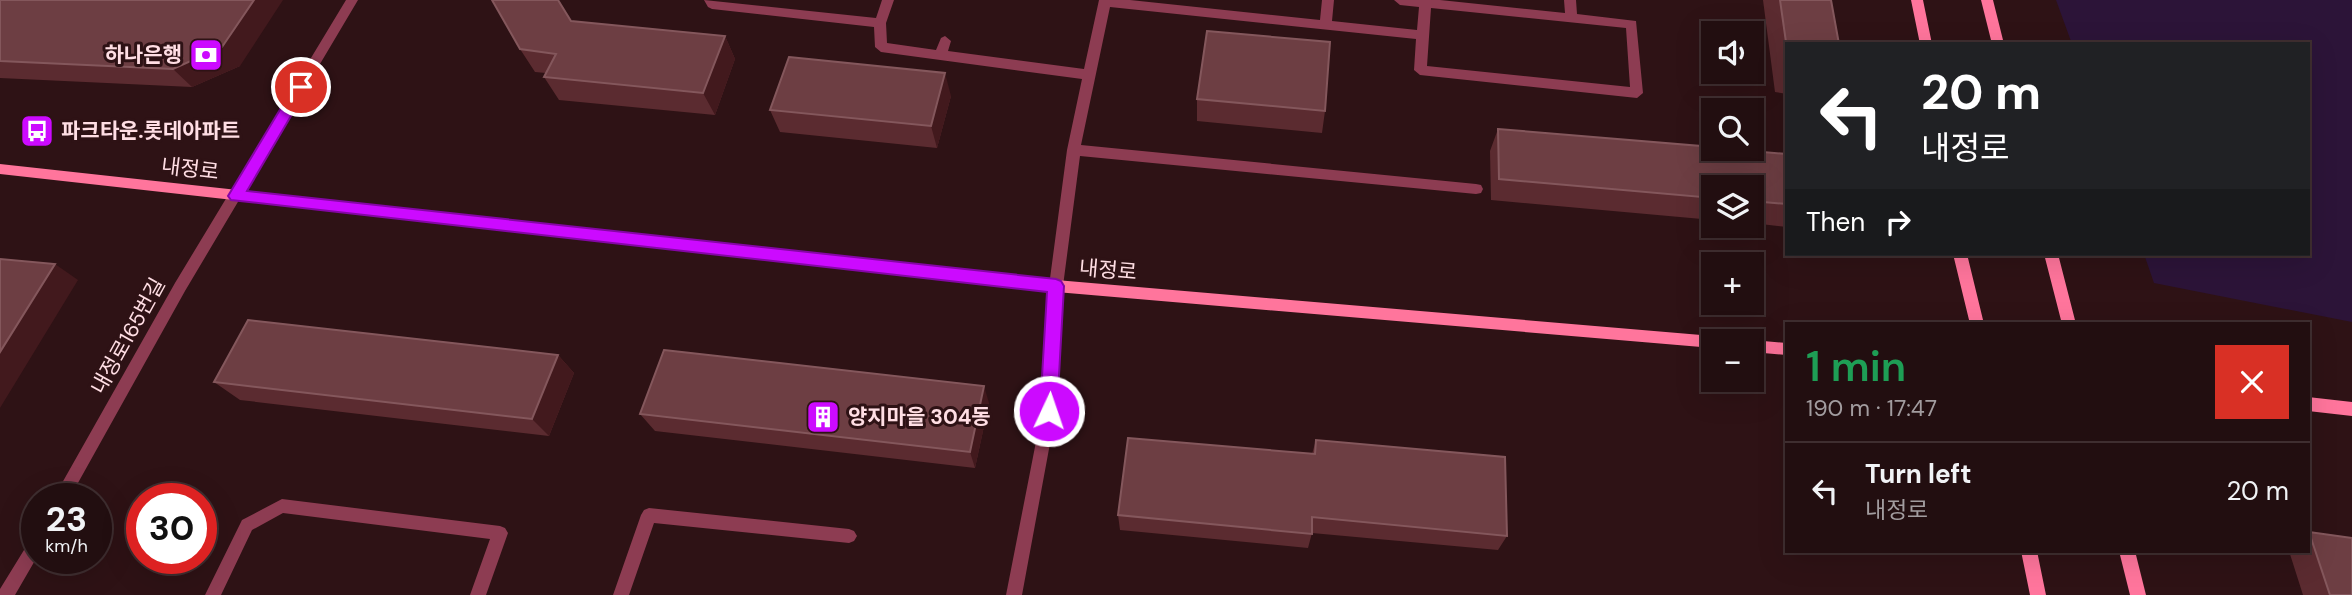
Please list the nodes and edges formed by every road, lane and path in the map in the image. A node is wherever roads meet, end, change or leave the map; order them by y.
1 (352, 0) edge
2 (710, 0) edge
3 (797, 0) edge
4 (888, 0) edge
5 (1328, 0) edge
6 (1400, 0) edge
7 (1570, 0) edge
8 (1917, 0) edge
9 (1987, 0) edge
10 (1105, 1) edge
11 (1424, 3) junction
12 (792, 13) junction
13 (1571, 18) junction
14 (880, 23) junction
15 (1326, 25) junction
16 (1422, 34) junction
17 (945, 41) dead end
18 (1926, 42) edge
19 (1998, 42) edge
20 (941, 55) junction
21 (1090, 75) junction
22 (1074, 150) junction
23 (0, 169) edge
24 (1476, 189) dead end
25 (236, 196) junction
26 (1960, 256) edge
27 (2052, 256) edge
28 (1056, 286) junction
29 (1977, 322) edge
30 (2068, 322) edge
31 (1701, 341) edge
32 (1764, 347) edge
33 (1785, 349) edge
34 (2310, 404) edge
35 (2352, 409) edge
36 (70, 483) edge
37 (849, 536) dead end
38 (2029, 553) edge
39 (2128, 553) edge
40 (21, 569) edge
41 (6, 595) edge
42 (213, 595) edge
43 (478, 595) edge
44 (621, 595) edge
45 (1014, 595) edge
46 (2038, 595) edge
47 (2138, 595) edge

1 - 25 street, 내정로165번길
2 - 12 street
3 - 12 street
4 - 14 street
5 - 15 street
6 - 11 street
7 - 13 street
8 - 18 street
9 - 19 street
10 - 15 street
10 - 21 street
11 - 13 street
11 - 16 street
12 - 14 street
13 - 16 street
14 - 20 street
15 - 16 street
17 - 20 street
20 - 21 street
21 - 22 street
22 - 24 street
22 - 28 street
23 - 25 street, 내정로
25 - 28 street, 내정로
25 - 36 street, 내정로165번길
26 - 29 street
27 - 30 street
28 - 31 street, 내정로
28 - 45 street
32 - 33 street
34 - 35 street
37 - 44 street
38 - 46 street
39 - 47 street
40 - 41 street
42 - 43 street

